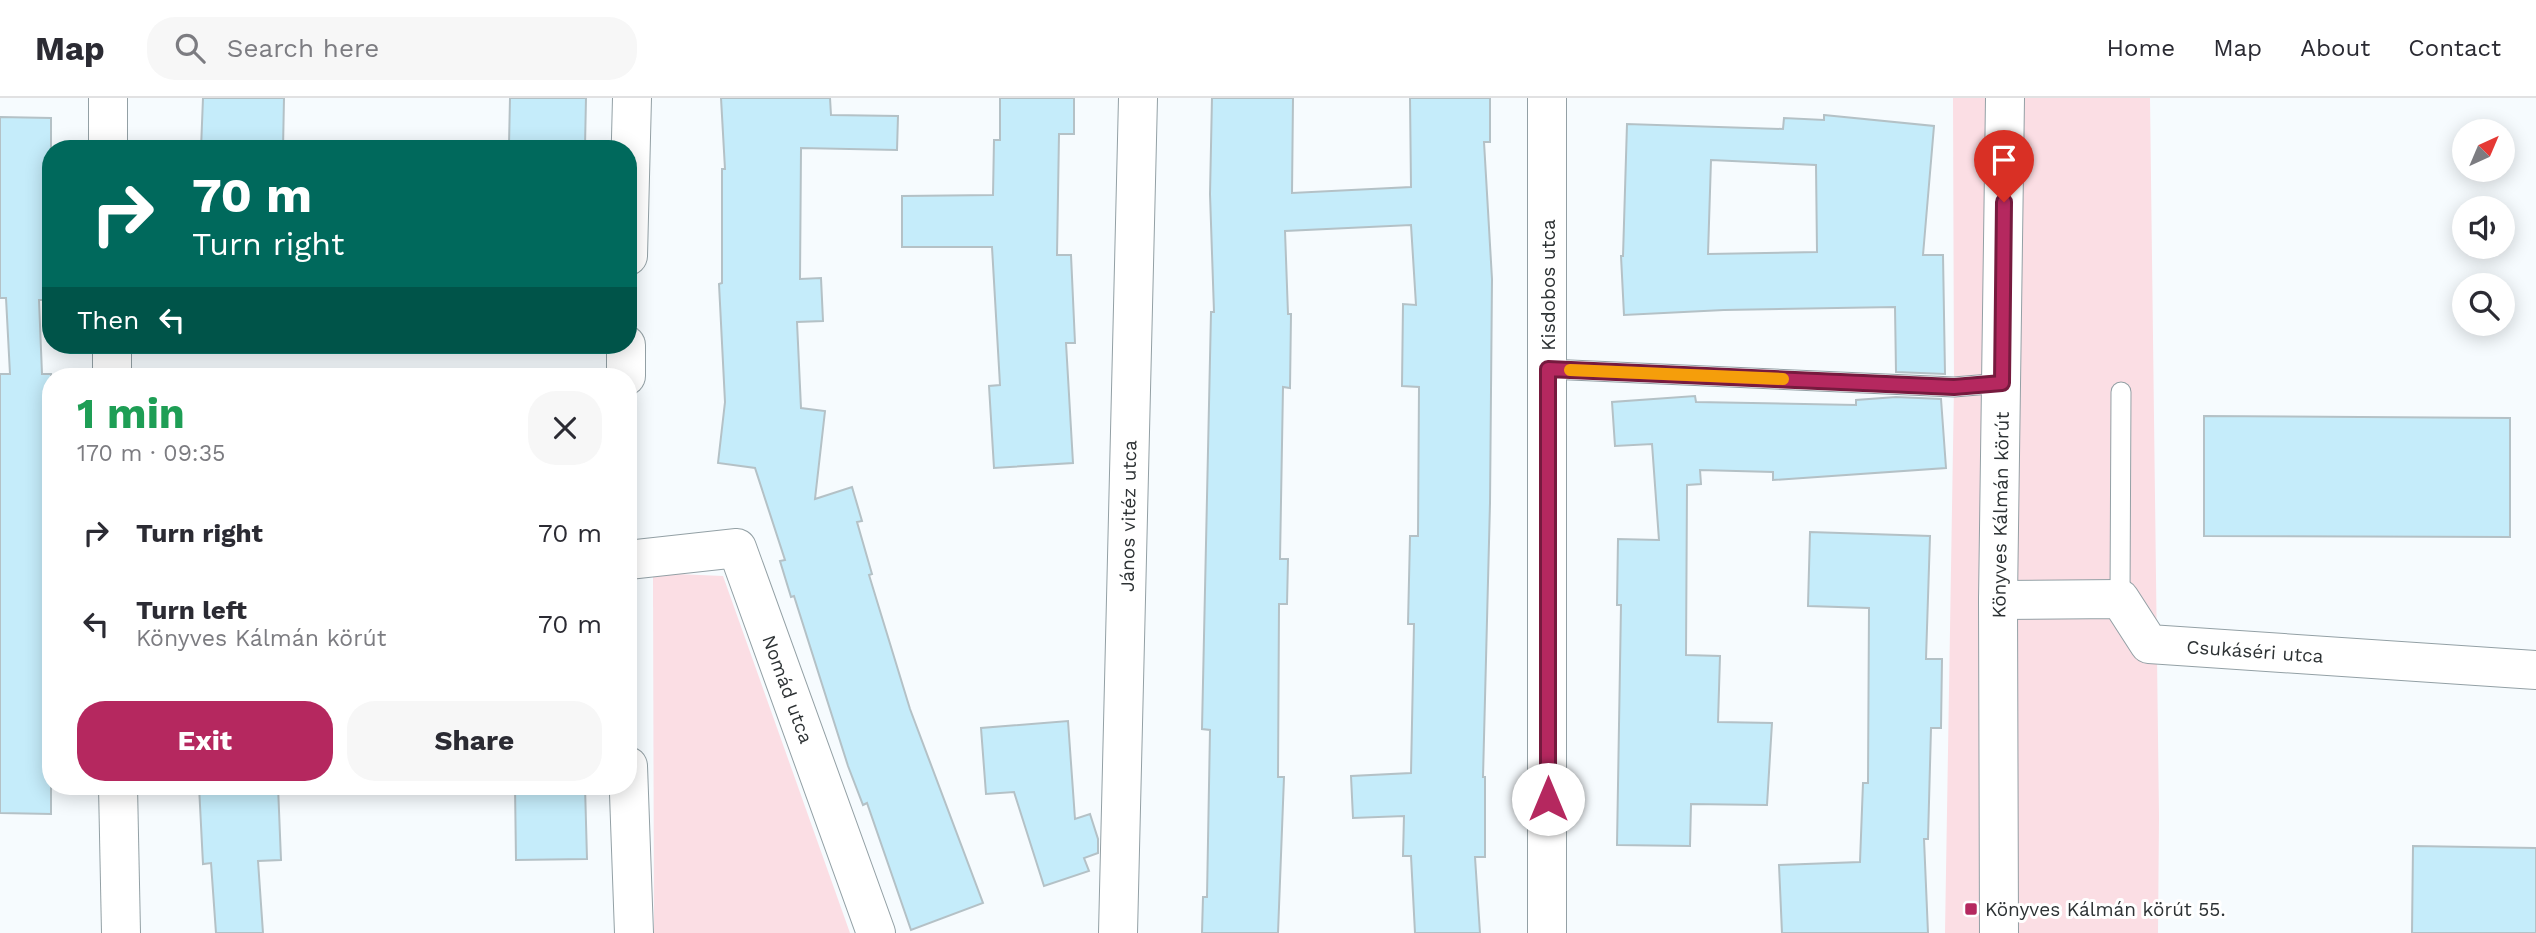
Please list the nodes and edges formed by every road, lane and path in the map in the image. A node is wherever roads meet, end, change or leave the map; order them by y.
1 (108, 98) edge
2 (632, 98) edge
3 (1138, 98) edge
4 (1547, 98) edge
5 (2006, 98) edge
6 (108, 140) edge
7 (631, 140) edge
8 (1548, 369) junction
9 (2002, 383) junction
10 (2121, 392) dead end
11 (637, 559) edge
12 (2120, 598) junction
13 (1998, 600) junction
14 (2536, 670) edge
15 (118, 795) edge
16 (629, 795) edge
17 (121, 933) edge
18 (634, 933) edge
19 (876, 933) edge
20 (1118, 933) edge
21 (1547, 933) edge
22 (1999, 933) edge

1 - 6 street
2 - 7 street
3 - 20 street, János vitéz utca
4 - 8 street, Kisdobos utca
5 - 9 street, Könyves Kálmán körút
8 - 9 lane
8 - 21 street, Kisdobos utca
9 - 13 street, Könyves Kálmán körút
10 - 12 lane
11 - 19 street, Nomád utca
12 - 13 street
12 - 14 street, Csukáséri utca
13 - 22 street, Könyves Kálmán körút
15 - 17 street
16 - 18 street

